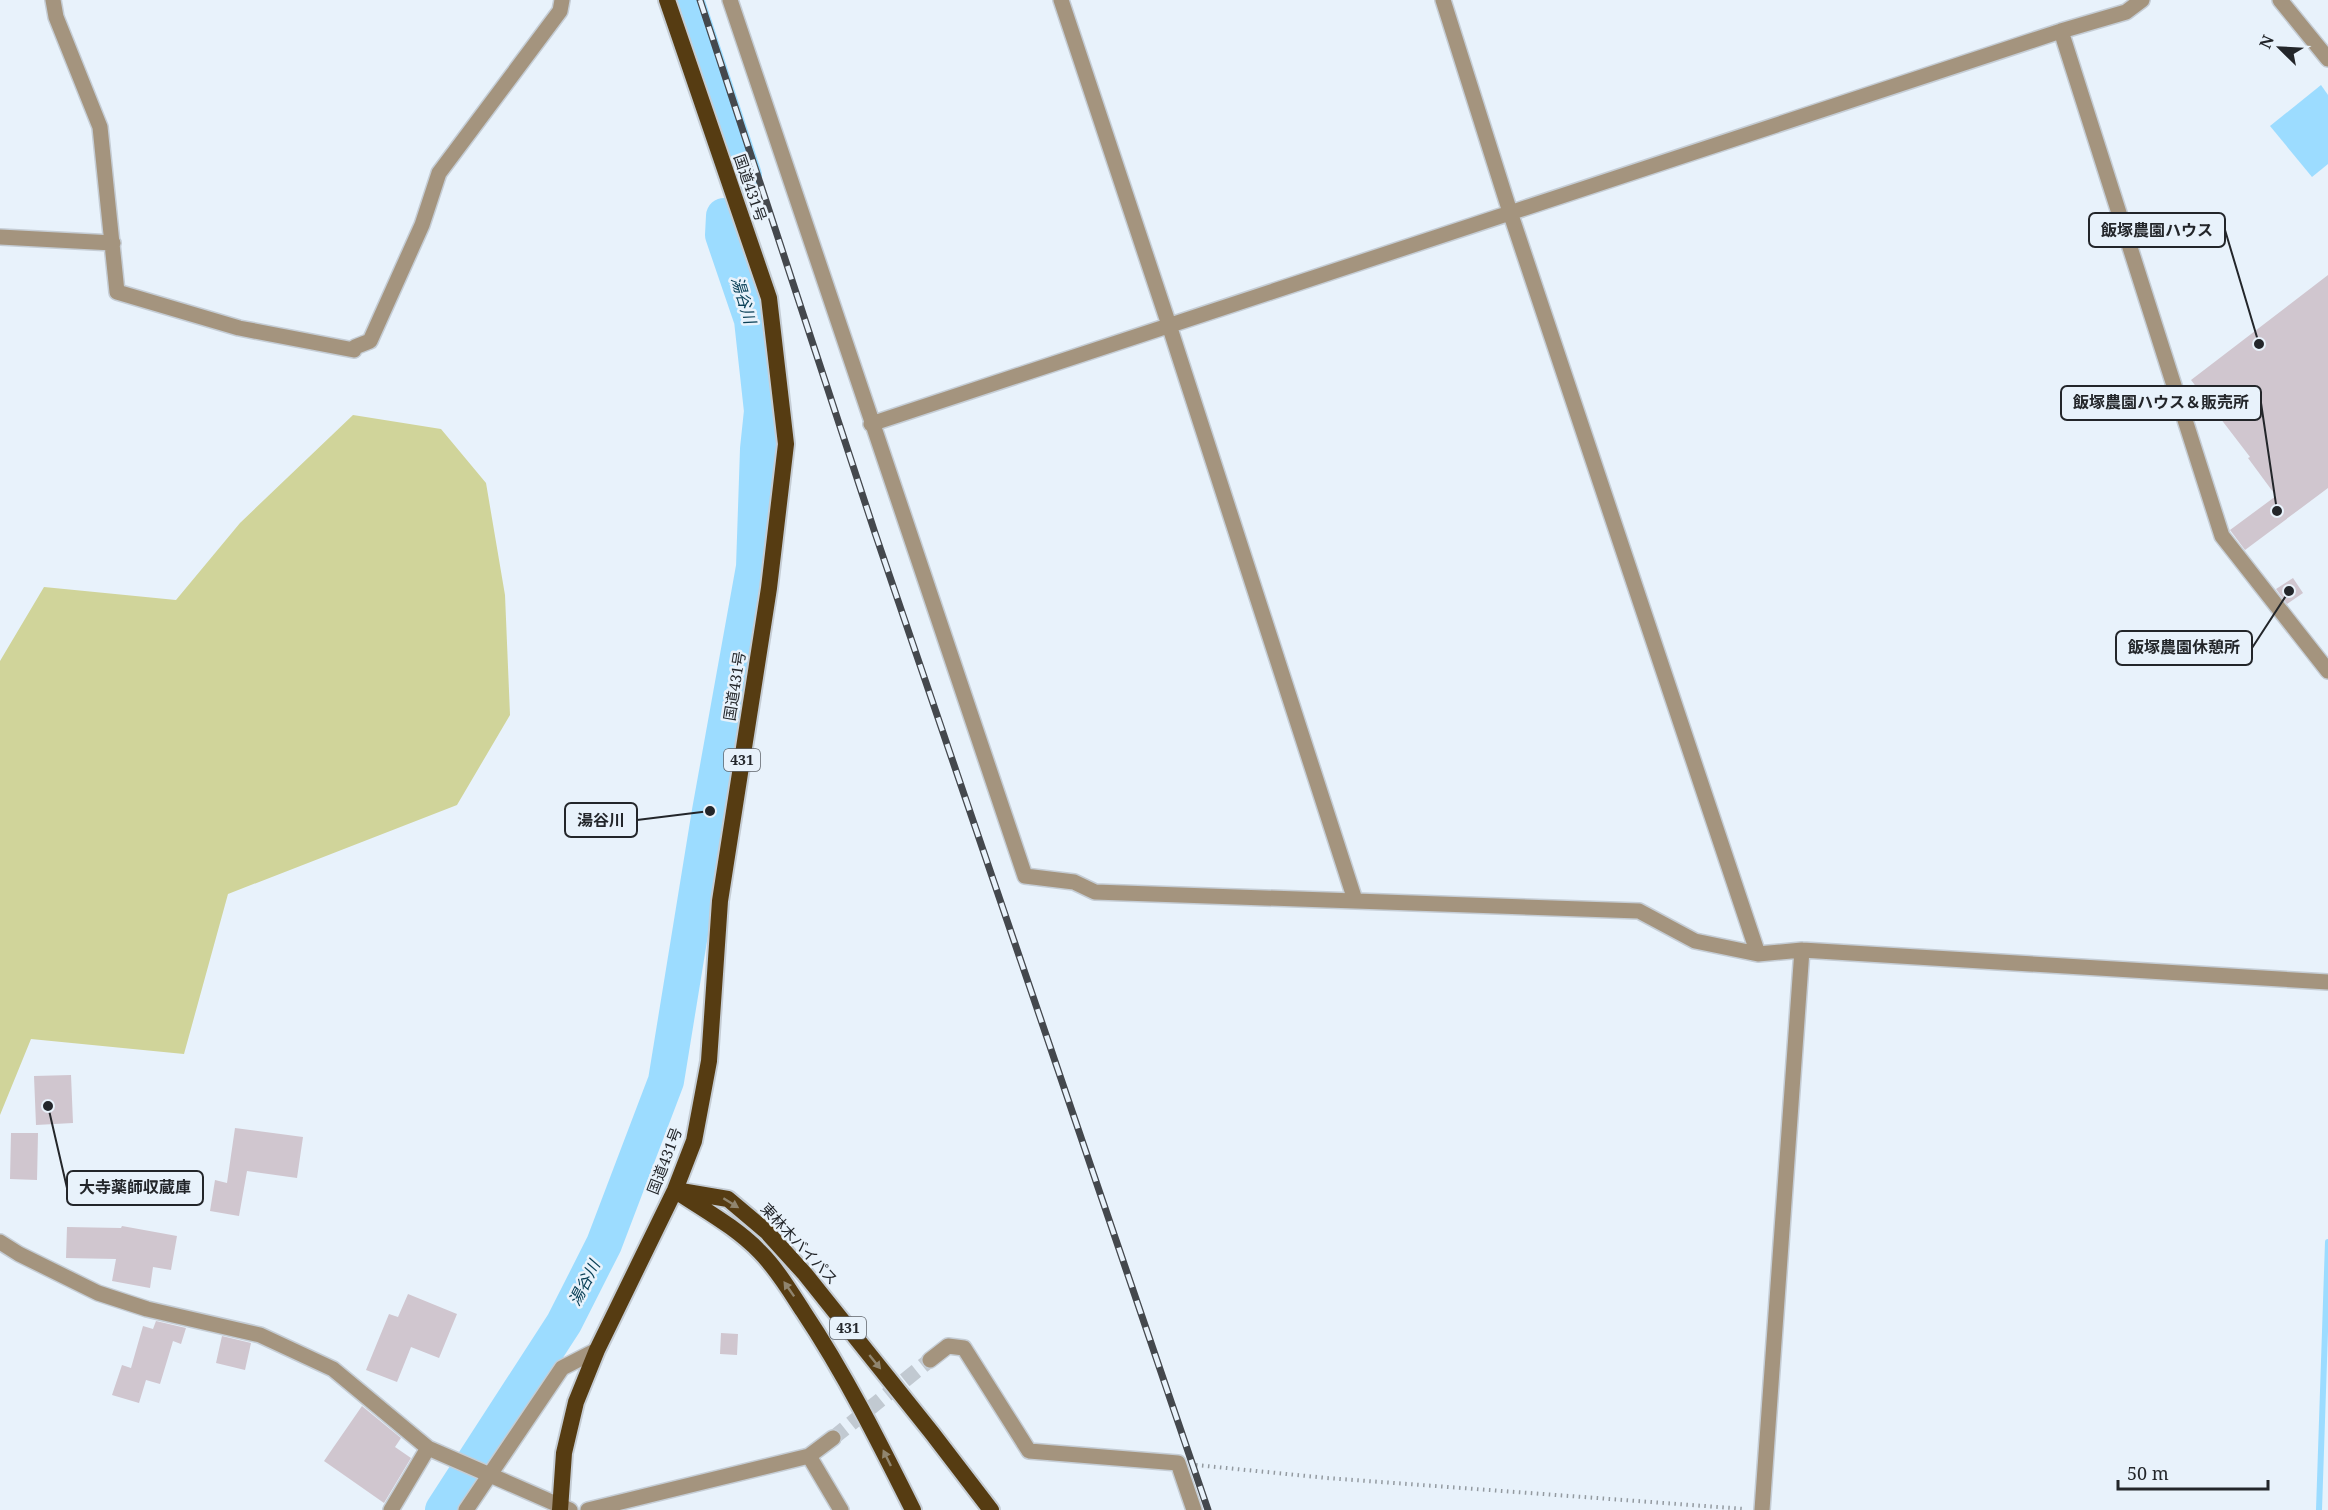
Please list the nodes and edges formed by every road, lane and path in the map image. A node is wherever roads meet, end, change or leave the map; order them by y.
1 (53, 0) edge
2 (562, 0) edge
3 (667, 0) edge
4 (730, 0) edge
5 (1060, 0) edge
6 (1443, 0) edge
7 (2142, 0) edge
8 (2280, 0) edge
9 (2061, 31) junction
10 (2328, 59) edge
11 (1510, 212) junction
12 (0, 237) edge
13 (112, 243) junction
14 (1169, 325) junction
15 (871, 424) junction
16 (2328, 671) edge
17 (1355, 900) junction
18 (1802, 950) junction
19 (1758, 954) junction
20 (2328, 982) edge
21 (675, 1190) junction
22 (0, 1242) edge
23 (597, 1350) junction
24 (930, 1360) tunnel mouth
25 (833, 1438) tunnel mouth
26 (428, 1448) junction
27 (809, 1456) junction
28 (1178, 1463) junction
29 (490, 1477) junction
30 (563, 1509) edge
31 (391, 1510) edge
32 (466, 1510) edge
33 (588, 1510) edge
34 (841, 1510) edge
35 (913, 1510) edge
36 (991, 1510) edge
37 (1194, 1510) edge
38 (1754, 1510) edge
39 (1762, 1510) edge

1 - 13 street
2 - 13 street
3 - 21 highway, 国道431号 / 431
4 - 15 street
5 - 14 street
6 - 11 street
7 - 9 street
8 - 10 street
9 - 11 street
9 - 16 street
11 - 14 street
11 - 19 street
12 - 13 street
14 - 15 street
14 - 17 street
15 - 17 street
17 - 19 street
18 - 19 street
18 - 20 street
18 - 39 street
21 - 23 highway, 国道431号 / 431
35 -> 21 highway, 431
21 -> 36 highway, 東林木バイパス / 431
22 - 26 street
23 - 29 street
23 - 30 highway, 国道431号 / 431
24 - 28 street
25 - 27 street
26 - 29 street
26 - 31 street
27 - 33 street
27 - 34 street
28 - 37 street
28 - 38 path
29 - 30 street
29 - 32 street

